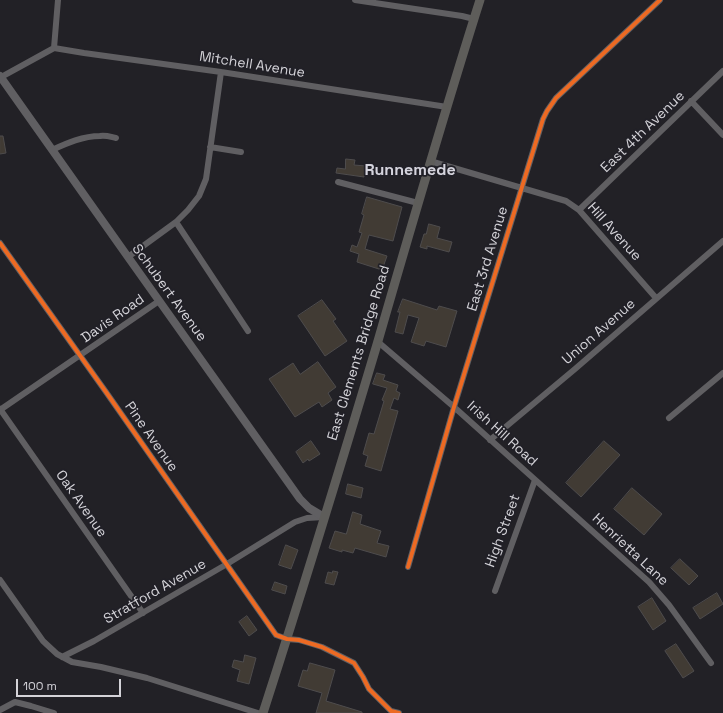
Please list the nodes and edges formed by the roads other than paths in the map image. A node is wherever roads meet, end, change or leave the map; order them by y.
1 (58, 0) edge
2 (355, 0) edge
3 (480, 0) edge
4 (660, 0) edge
5 (474, 19) junction
6 (54, 48) junction
7 (723, 71) edge
8 (220, 72) junction
9 (1, 76) edge
10 (691, 101) junction
11 (447, 107) junction
12 (723, 135) edge
13 (116, 138) dead end
14 (210, 147) junction
15 (52, 150) junction
16 (241, 152) dead end
17 (430, 161) junction
18 (338, 182) dead end
19 (522, 188) junction
20 (418, 203) junction
21 (579, 210) junction
22 (176, 222) junction
23 (723, 241) edge
24 (0, 243) edge
25 (128, 257) junction
26 (656, 298) junction
27 (159, 301) junction
28 (248, 331) dead end
29 (378, 341) junction
30 (79, 356) junction
31 (723, 373) edge
32 (454, 407) junction
33 (0, 410) edge
34 (669, 418) dead end
35 (490, 440) junction
36 (535, 480) junction
37 (573, 515) joint
38 (324, 518) junction
39 (227, 564) junction
40 (408, 567) dead end
41 (0, 580) edge
42 (495, 591) dead end
43 (143, 613) junction
44 (287, 639) junction
45 (62, 656) junction
46 (711, 663) dead end
47 (0, 710) edge
48 (54, 713) edge
49 (258, 713) edge
50 (263, 713) edge
51 (399, 713) edge

1 - 6 street
2 - 5 street
3 - 5 main road, East Clements Bridge Road
4 - 19 street, East 3rd Avenue
5 - 11 main road, East Clements Bridge Road
6 - 8 street, Mitchell Avenue
6 - 9 street
7 - 10 street, East 4th Avenue
8 - 11 street, Mitchell Avenue
8 - 14 street
9 - 15 street, Schubert Avenue
10 - 12 street
10 - 21 street, East 4th Avenue
11 - 17 main road, East Clements Bridge Road
13 - 15 street
14 - 16 street
14 - 22 street
15 - 25 street, Schubert Avenue
17 - 19 street, Hill Avenue
17 - 20 main road, East Clements Bridge Road
18 - 20 street
19 - 21 street, Hill Avenue
19 - 32 street, East 3rd Avenue
20 - 29 main road, East Clements Bridge Road
21 - 26 street, Hill Avenue
22 - 25 street
22 - 28 street
23 - 26 street, Union Avenue
24 - 30 street, Pine Avenue
25 - 27 street, Schubert Avenue
26 - 35 street, Union Avenue
27 - 30 street, Davis Road
27 - 38 street, Schubert Avenue
29 - 32 street, Irish Hill Road
29 - 38 main road, East Clements Bridge Road
30 - 33 street, Davis Road
30 - 39 street, Pine Avenue
31 - 34 street
32 - 35 street, Irish Hill Road
32 - 40 street, East 3rd Avenue
33 - 43 street, Oak Avenue
35 - 36 street, Irish Hill Road
36 - 37 street, Irish Hill Road
36 - 42 street, High Street
37 - 46 street, Henrietta Lane
38 - 39 street, Stratford Avenue
38 - 44 main road, East Clements Bridge Road
39 - 43 street, Stratford Avenue
39 - 44 street, Pine Avenue
41 - 45 street
43 - 45 street, Stratford Avenue
44 - 50 main road, East Clements Bridge Road
44 - 51 street
45 - 49 street
47 - 48 street

